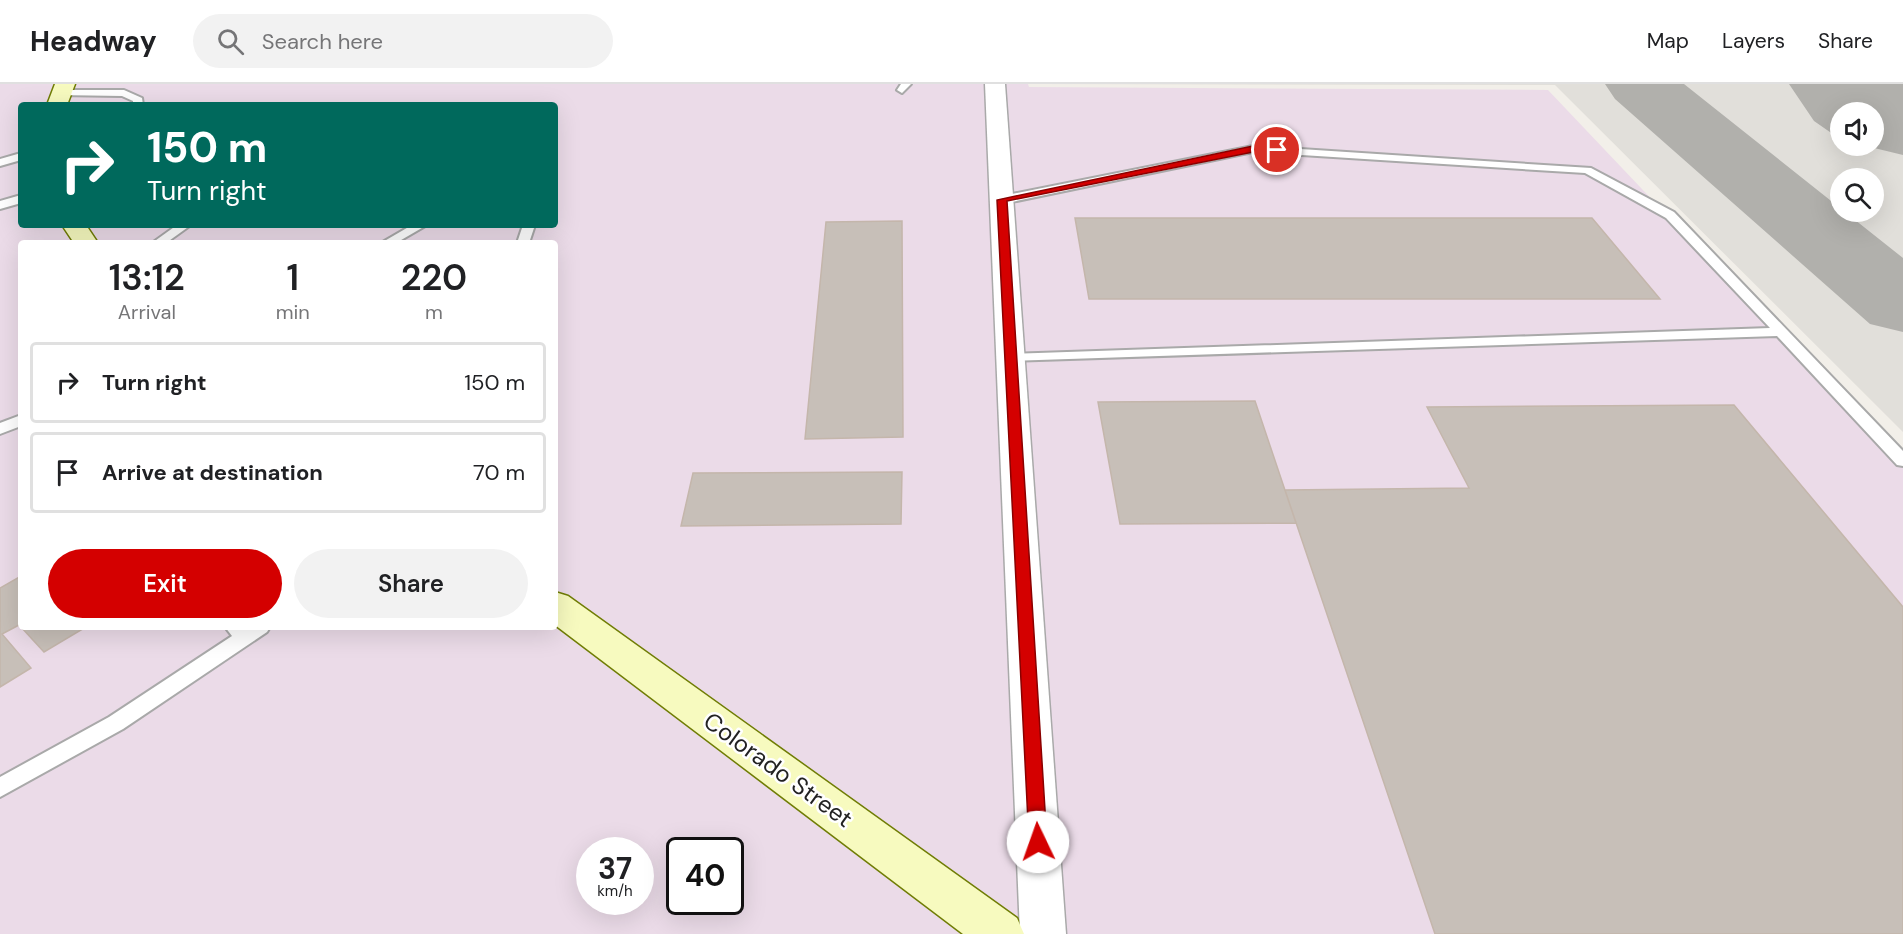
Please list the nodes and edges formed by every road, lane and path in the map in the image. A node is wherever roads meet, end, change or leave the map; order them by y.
1 (995, 84) edge
2 (61, 94) edge
3 (138, 102) edge
4 (18, 157) edge
5 (0, 162) edge
6 (18, 200) edge
7 (1002, 200) junction
8 (0, 205) edge
9 (180, 228) edge
10 (397, 228) edge
11 (415, 228) edge
12 (404, 233) junction
13 (162, 240) edge
14 (392, 240) edge
15 (1780, 332) junction
16 (1011, 358) junction
17 (18, 422) edge
18 (0, 429) edge
19 (1903, 461) edge
20 (558, 608) edge
21 (247, 630) edge
22 (0, 788) edge
23 (1000, 934) edge
24 (1043, 934) edge

1 - 7 street
2 - 3 lane
4 - 5 lane
6 - 8 lane
7 - 15 lane
7 - 16 street
9 - 13 lane
10 - 12 lane
11 - 12 lane
12 - 14 lane
15 - 16 lane
15 - 19 lane
16 - 24 street
17 - 18 lane
20 - 23 main road, Colorado Street
21 - 22 lane

